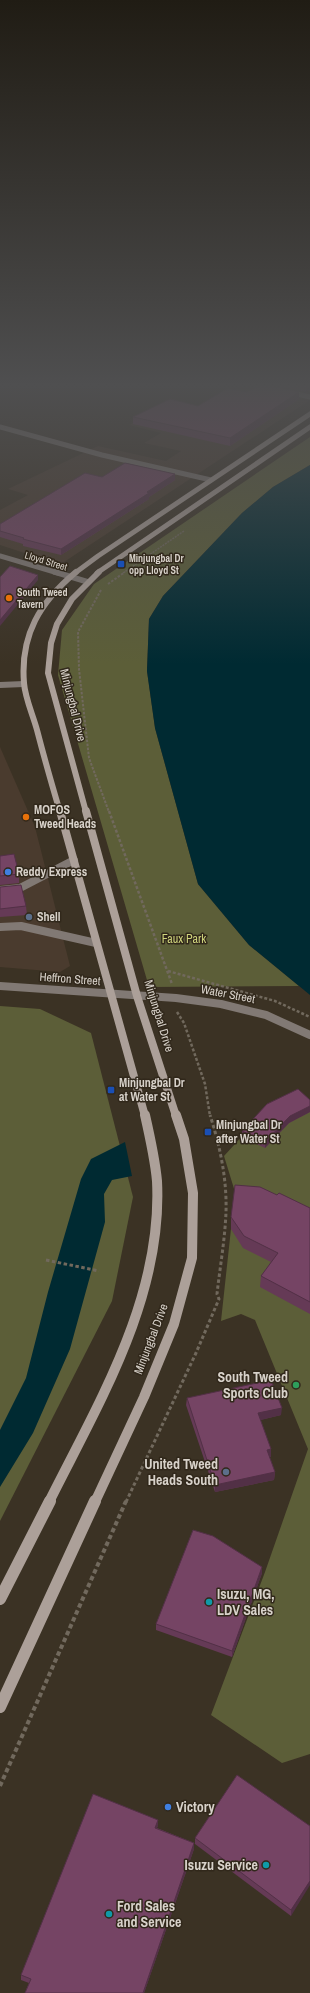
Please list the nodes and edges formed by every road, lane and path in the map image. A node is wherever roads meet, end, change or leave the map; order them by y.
1 (202, 478) edge
2 (214, 478) edge
3 (235, 478) edge
4 (211, 480) junction
5 (0, 556) edge
6 (69, 578) junction
7 (88, 582) junction
8 (24, 684) junction
9 (0, 685) edge
10 (74, 860) junction
11 (0, 890) edge
12 (0, 927) edge
13 (96, 943) junction
14 (168, 971) dead end
15 (0, 986) edge
16 (110, 994) junction
17 (137, 996) junction
18 (310, 1017) edge
19 (310, 1036) edge
20 (46, 1260) dead end
21 (99, 1271) dead end
22 (0, 1599) edge
23 (0, 1707) edge

1 - 4 street
2 - 4 main road, Minjungbal Drive
3 - 7 main road, Minjungbal Drive
4 - 6 main road, Minjungbal Drive
5 - 6 street, Lloyd Street
6 - 7 street, Lloyd Street
6 - 8 main road, Minjungbal Drive
7 - 17 main road, Minjungbal Drive
8 - 9 street
8 - 10 main road, Minjungbal Drive
10 - 11 street
10 - 13 main road, Minjungbal Drive
12 - 13 street
13 - 16 main road, Minjungbal Drive
14 - 18 path
15 - 16 street, Heffron Street
16 - 17 street, Heffron Street
16 - 22 main road, Minjungbal Drive
17 - 19 street, Water Street
17 - 23 main road, Minjungbal Drive
20 - 21 path

